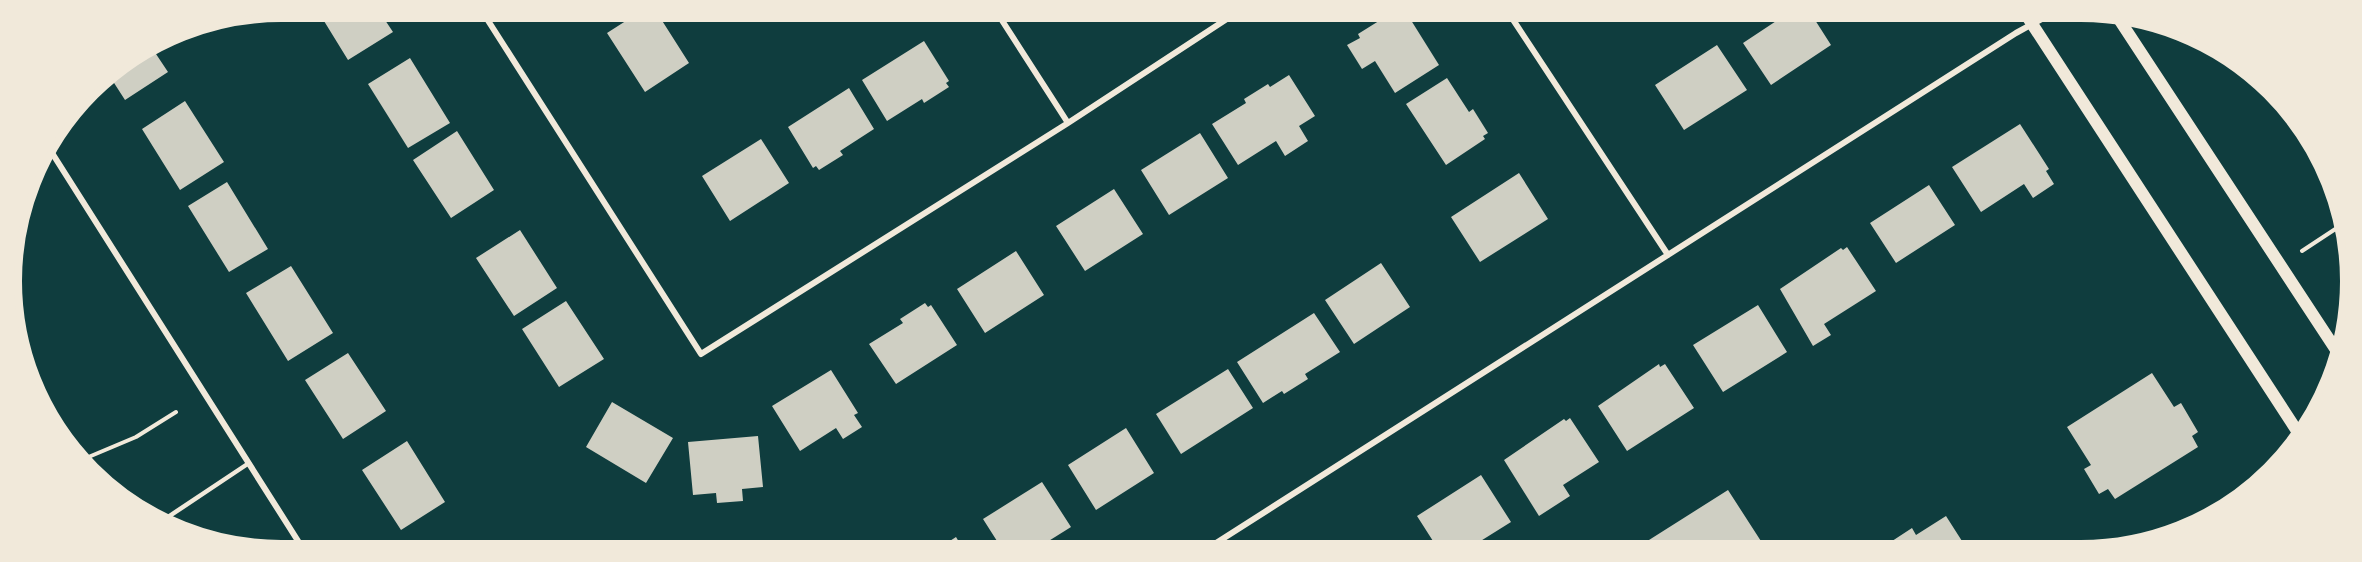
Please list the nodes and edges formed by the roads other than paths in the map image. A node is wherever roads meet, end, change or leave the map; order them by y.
1 (486, 18) edge
2 (1000, 18) edge
3 (1228, 18) edge
4 (1512, 18) edge
5 (2028, 18) edge
6 (2043, 18) edge
7 (2120, 21) edge
8 (2032, 24) junction
9 (1068, 123) junction
10 (52, 152) edge
11 (1668, 255) junction
12 (2335, 349) edge
13 (2297, 431) edge
14 (249, 463) junction
15 (167, 518) edge
16 (301, 544) edge
17 (1215, 544) edge

1 - 9 street
2 - 9 street
3 - 9 street
4 - 11 street
5 - 8 main road
6 - 8 street
7 - 12 main road
8 - 11 street
8 - 13 main road
10 - 14 street
11 - 17 street
14 - 15 lane
14 - 16 street

